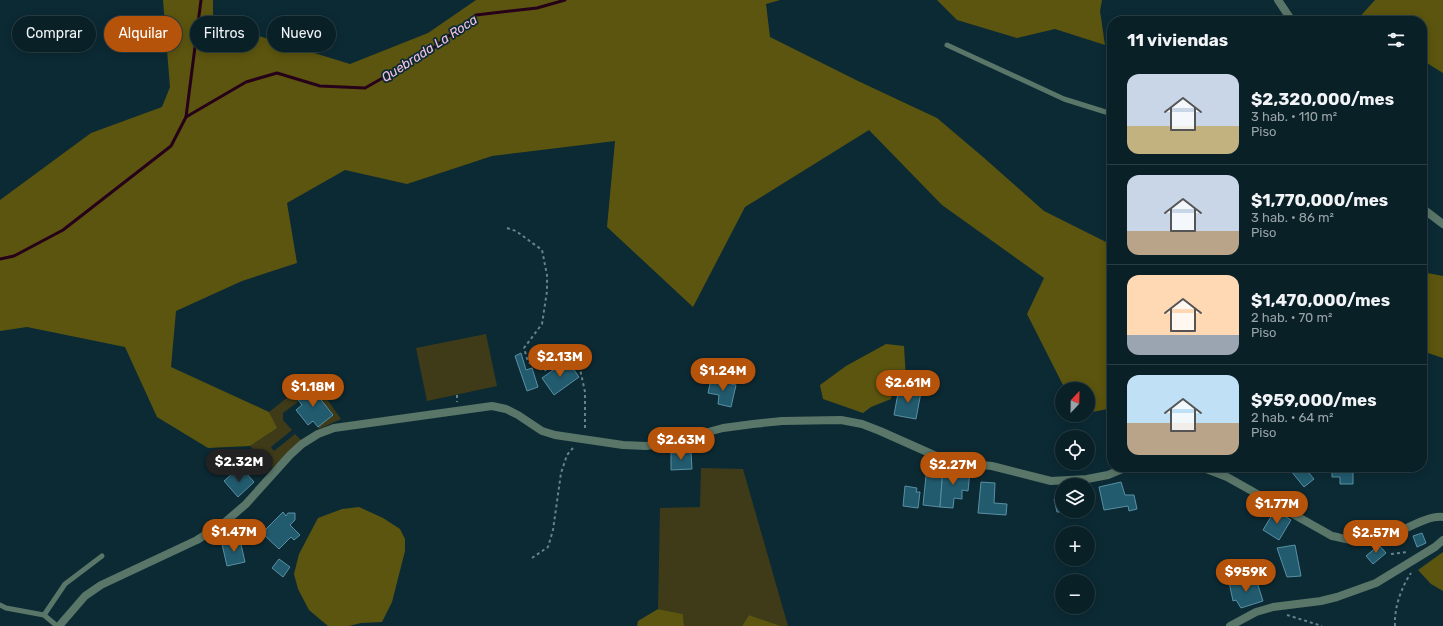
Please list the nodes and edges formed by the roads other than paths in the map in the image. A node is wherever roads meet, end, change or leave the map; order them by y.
1 (1278, 0) edge
2 (1289, 16) edge
3 (947, 45) dead end
4 (1107, 112) edge
5 (1427, 212) edge
6 (1443, 224) edge
7 (1115, 472) edge
8 (1214, 472) edge
9 (1443, 517) edge
10 (1443, 540) edge
11 (102, 556) dead end
12 (0, 605) edge
13 (44, 615) junction
14 (58, 626) edge
15 (1230, 626) edge

1 - 2 street
3 - 4 lane
5 - 6 street
7 - 14 street
8 - 9 street
10 - 15 street
11 - 13 lane
12 - 13 lane
13 - 14 lane

